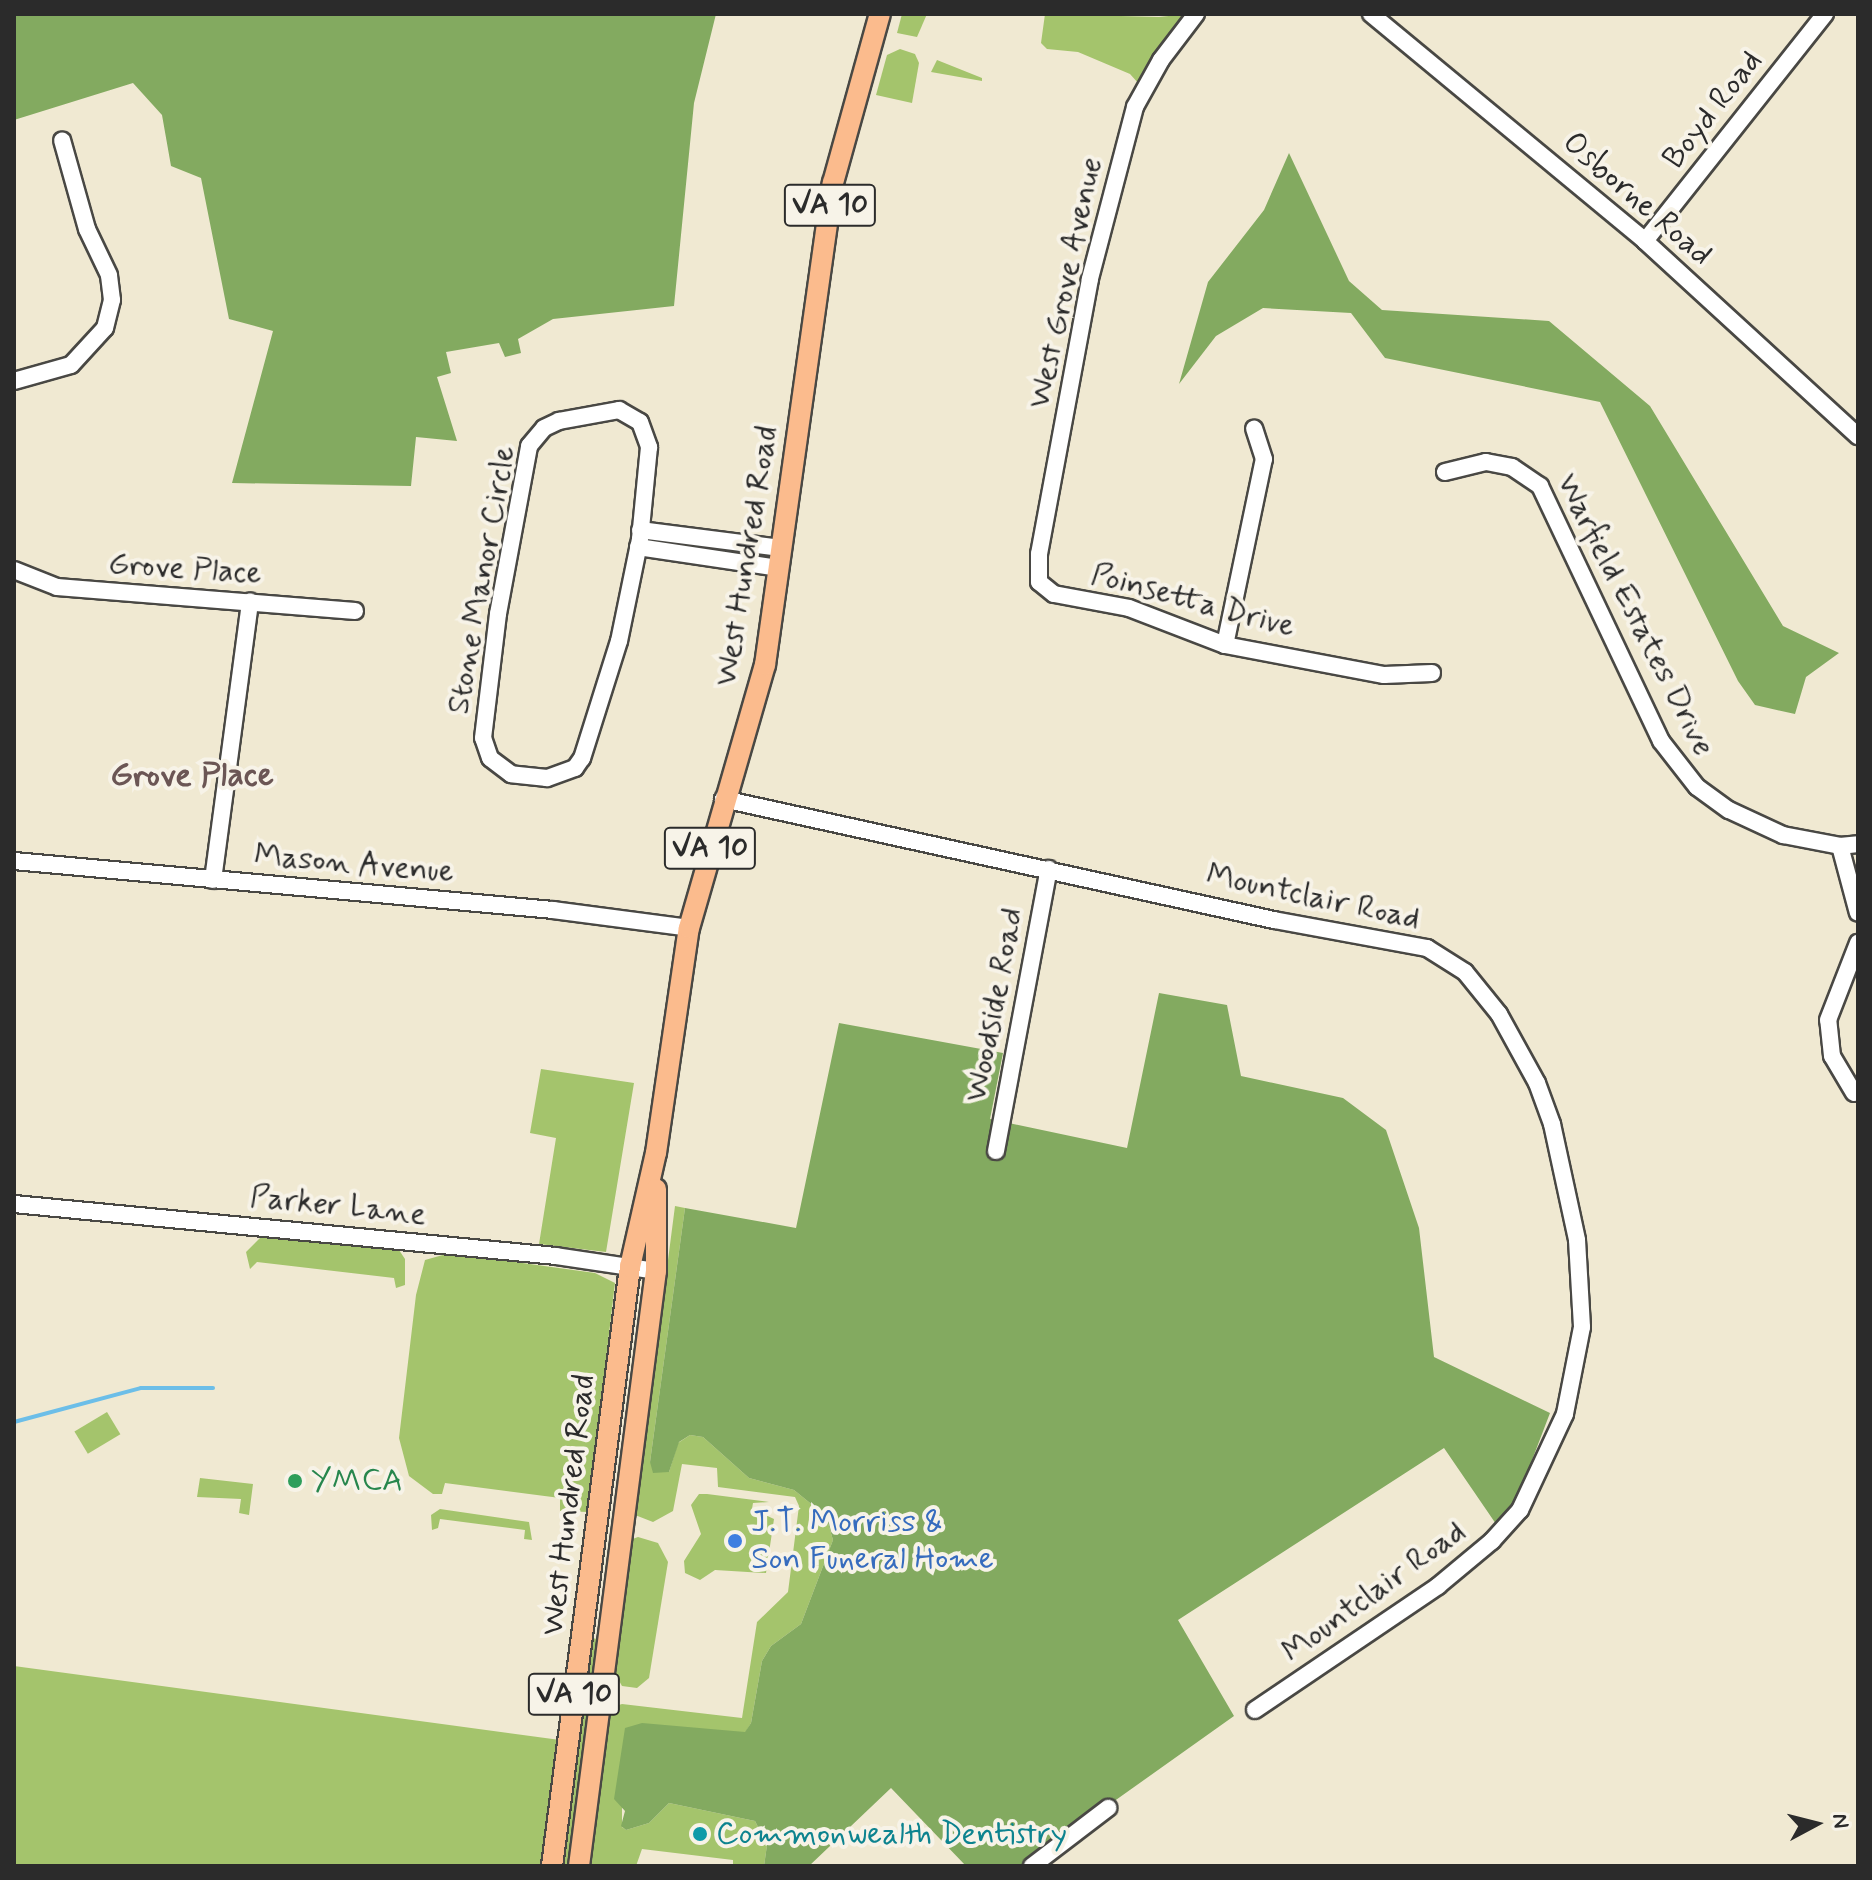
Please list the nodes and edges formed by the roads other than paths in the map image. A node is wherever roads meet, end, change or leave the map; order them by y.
1 (880, 14) edge
2 (1196, 14) edge
3 (1371, 14) edge
4 (1825, 14) edge
5 (62, 140) dead end
6 (1645, 241) junction
7 (14, 381) edge
8 (1254, 429) dead end
9 (1858, 436) edge
10 (1445, 472) dead end
11 (640, 530) junction
12 (638, 547) junction
13 (780, 558) junction
14 (14, 570) edge
15 (1039, 582) joint
16 (250, 601) junction
17 (355, 611) dead end
18 (1225, 645) junction
19 (1432, 673) dead end
20 (723, 799) junction
21 (1858, 844) edge
22 (1840, 846) junction
23 (14, 861) edge
24 (1049, 869) junction
25 (213, 880) junction
26 (1858, 913) edge
27 (689, 928) junction
28 (1858, 943) edge
29 (1854, 1093) dead end
30 (996, 1151) dead end
31 (656, 1153) junction
32 (14, 1204) edge
33 (630, 1267) junction
34 (656, 1271) junction
35 (1255, 1710) dead end
36 (1108, 1808) dead end
37 (552, 1866) edge
38 (579, 1866) edge
39 (1032, 1866) edge

1 - 13 main road, West Hundred Road / VA 10
2 - 15 street, West Grove Avenue
3 - 6 street, Osborne Road
4 - 6 street, Boyd Road
5 - 7 street
6 - 9 street, Osborne Road
8 - 18 street
10 - 22 street, Warfield Estates Drive
11 - 12 street, Stone Manor Circle
11 - 12 street, Stone Manor Circle
11 - 13 street
12 - 13 street
13 - 20 main road, West Hundred Road / VA 10
14 - 16 street, Grove Place
15 - 18 street, Poinsetta Drive
16 - 17 street, Grove Place
16 - 25 street
18 - 19 street, Poinsetta Drive
20 - 24 street, Mountclair Road
20 - 27 main road, West Hundred Road / VA 10
21 - 22 street, Warfield Estates Drive
22 - 26 street
23 - 25 street, Mason Avenue
24 - 30 street, Woodside Road
24 - 35 street, Mountclair Road
25 - 27 street, Mason Avenue
27 - 31 main road, West Hundred Road / VA 10
28 - 29 street
31 - 33 main road, West Hundred Road / VA 10
31 - 34 main road, West Hundred Road / VA 10
32 - 33 street, Parker Lane
33 - 34 street, Parker Lane
33 - 37 main road, West Hundred Road / VA 10
34 - 38 main road, West Hundred Road / VA 10
36 - 39 street

